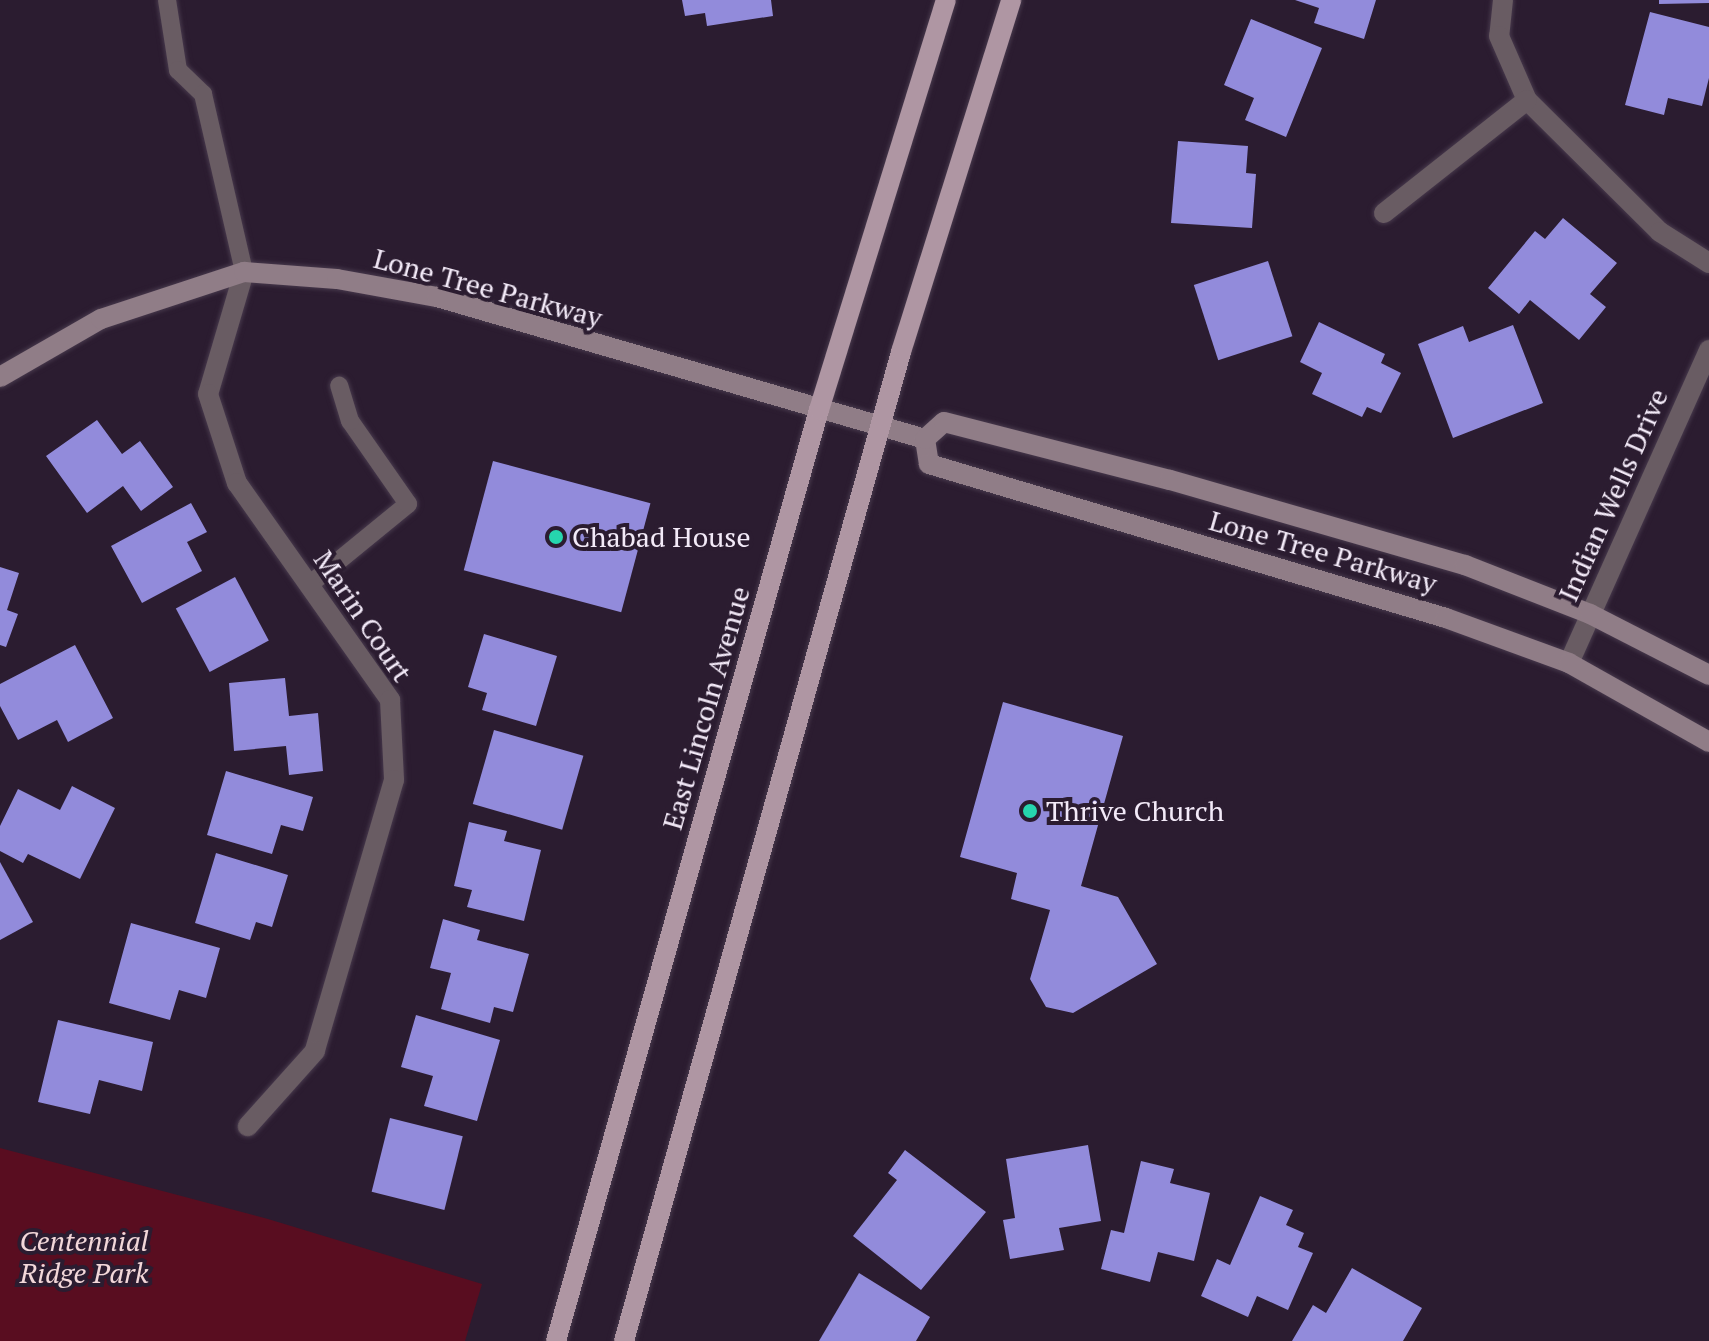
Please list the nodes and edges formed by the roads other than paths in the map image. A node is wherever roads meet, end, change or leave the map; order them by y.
1 (167, 0) edge
2 (946, 0) edge
3 (1011, 0) edge
4 (1503, 0) edge
5 (1527, 100) junction
6 (1384, 213) dead end
7 (1709, 263) edge
8 (244, 272) junction
9 (1709, 350) edge
10 (0, 377) edge
11 (339, 386) dead end
12 (819, 410) junction
13 (879, 427) junction
14 (925, 439) junction
15 (309, 585) junction
16 (1590, 614) junction
17 (1569, 663) junction
18 (1709, 675) edge
19 (1709, 742) edge
20 (248, 1126) dead end
21 (556, 1341) edge
22 (624, 1341) edge

1 - 8 lane
2 - 12 main road, East Lincoln Avenue
3 - 13 main road
4 - 5 street
5 - 6 street
5 - 7 street
8 - 10 street, Lone Tree Parkway
8 - 12 street, Lone Tree Parkway
8 - 15 street, Marin Court
9 - 16 street, Indian Wells Drive
11 - 15 lane
12 - 13 street, Lone Tree Parkway
12 - 21 main road, East Lincoln Avenue
13 - 14 street, Lone Tree Parkway
13 - 22 main road
14 - 16 street, Lone Tree Parkway
14 - 17 street, Lone Tree Parkway
15 - 20 street, Marin Court
16 - 17 street, Indian Wells Drive
16 - 18 street, Lone Tree Parkway
17 - 19 street, Lone Tree Parkway

